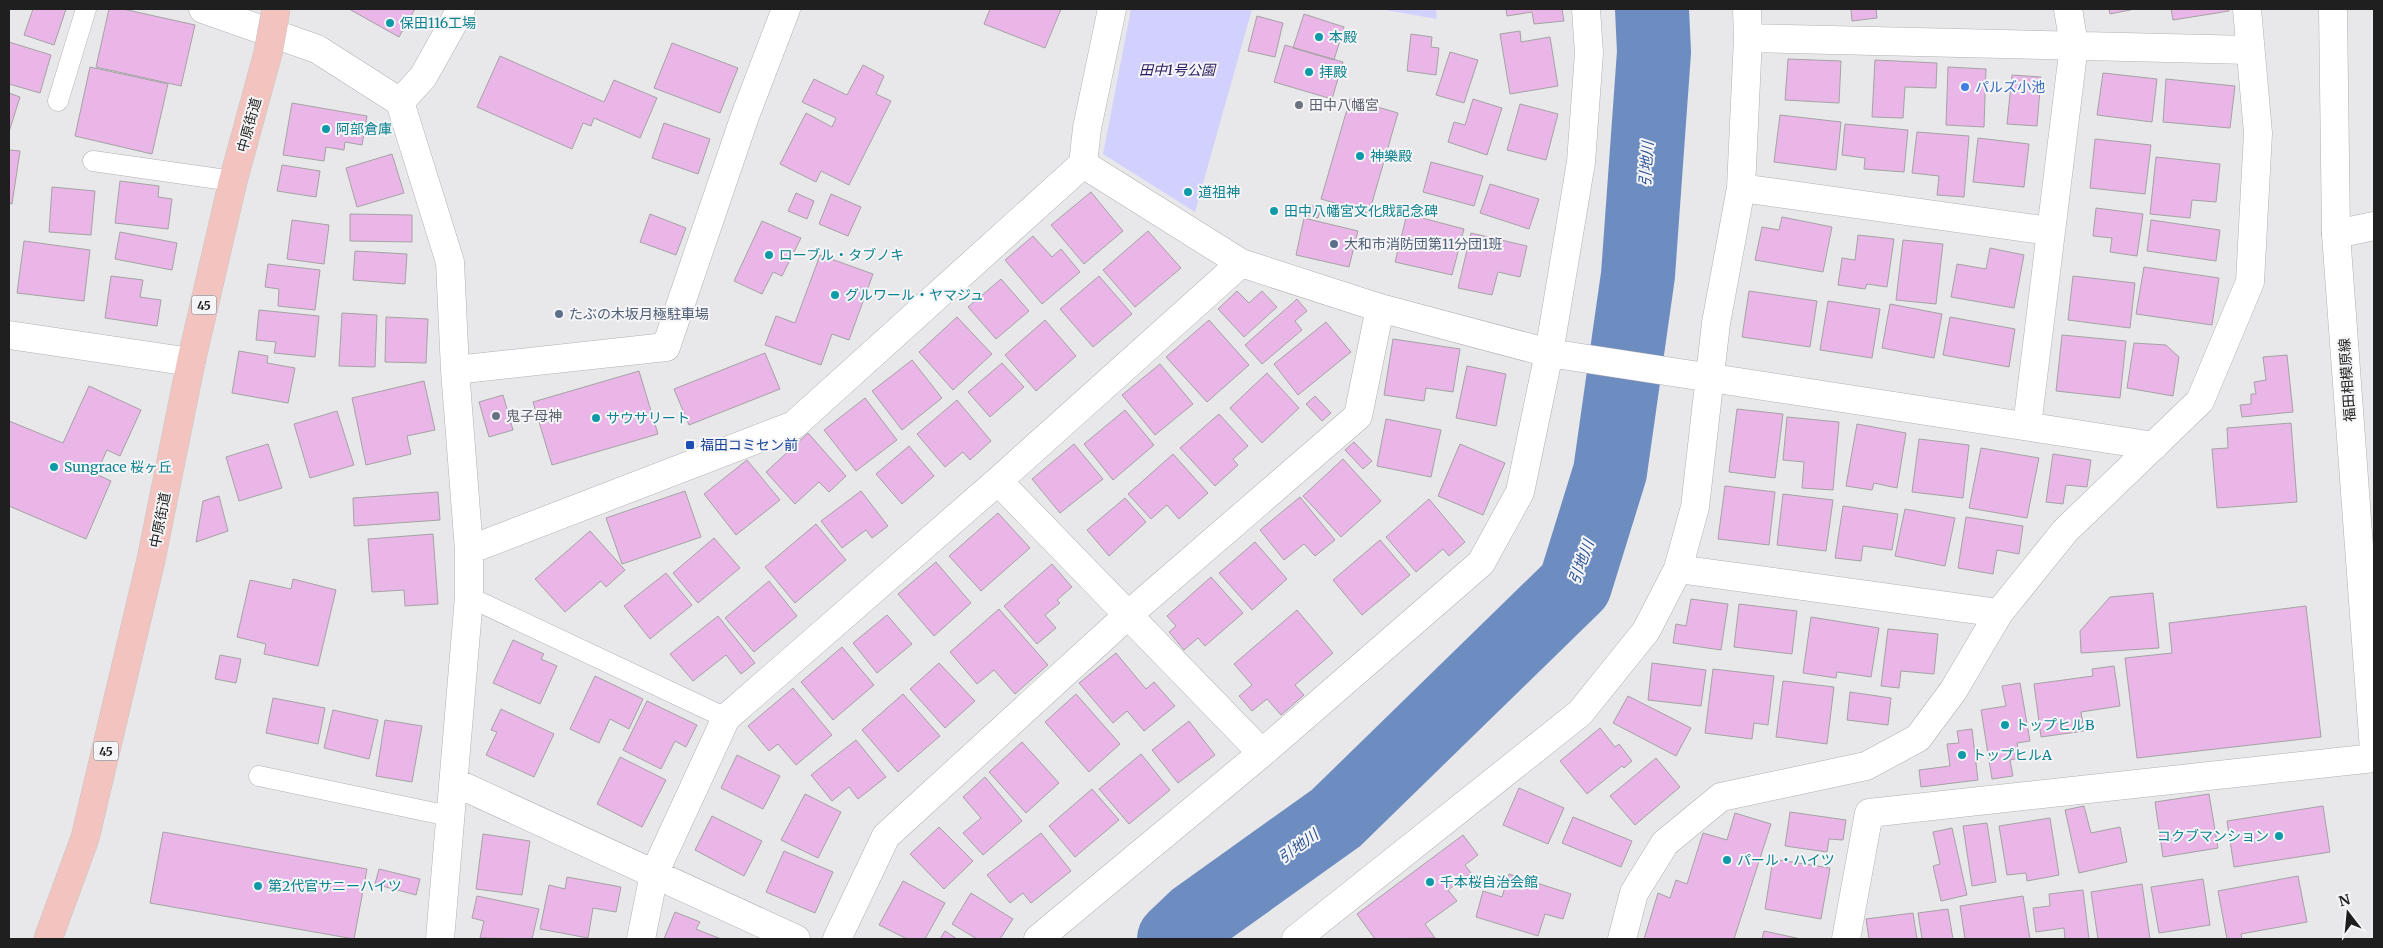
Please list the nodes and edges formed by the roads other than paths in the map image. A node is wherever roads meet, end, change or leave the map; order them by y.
1 (86, 9) edge
2 (203, 9) edge
3 (276, 9) edge
4 (461, 9) edge
5 (786, 9) edge
6 (1112, 9) edge
7 (1586, 9) edge
8 (1747, 9) edge
9 (2068, 9) edge
10 (2247, 9) edge
11 (2333, 9) edge
12 (1748, 38) junction
13 (2074, 45) junction
14 (2250, 50) junction
15 (58, 101) dead end
16 (400, 102) junction
17 (93, 161) dead end
18 (1083, 164) junction
19 (233, 181) junction
20 (1741, 188) junction
21 (2374, 226) edge
22 (2050, 232) junction
23 (2336, 234) junction
24 (1241, 263) junction
25 (1380, 308) junction
26 (9, 335) edge
27 (1548, 352) junction
28 (191, 362) junction
29 (454, 370) junction
30 (1710, 377) junction
31 (2027, 426) junction
32 (2154, 446) junction
33 (998, 481) junction
34 (469, 550) junction
35 (1678, 569) junction
36 (469, 597) junction
37 (1999, 613) junction
38 (1128, 615) junction
39 (726, 718) junction
40 (2374, 750) edge
41 (1262, 753) junction
42 (2374, 758) edge
43 (259, 776) dead end
44 (454, 782) junction
45 (450, 816) junction
46 (654, 874) junction
47 (48, 939) edge
48 (440, 939) edge
49 (641, 939) edge
50 (796, 939) edge
51 (837, 939) edge
52 (1038, 939) edge
53 (1296, 939) edge
54 (1622, 939) edge
55 (1846, 939) edge

1 - 15 lane
2 - 16 street
3 - 19 main road, 中原街道 / 45, bridge
4 - 16 street
5 - 29 street
6 - 18 street
7 - 27 street
8 - 12 street
9 - 13 street
10 - 14 street
11 - 23 street, 福田相模原線
12 - 13 street
12 - 20 street
13 - 14 street
13 - 22 street
14 - 32 street
16 - 29 street
17 - 19 lane
18 - 24 street
18 - 34 street
19 - 28 main road, 中原街道 / 45
20 - 22 street
20 - 30 street
21 - 23 street
22 - 31 street
23 - 40 street, 福田相模原線
24 - 25 street
24 - 33 street
25 - 27 street
25 - 38 street
26 - 28 street
27 - 30 street
27 - 41 street
28 - 47 main road, 中原街道 / 45
29 - 34 street
30 - 31 street
30 - 35 street
31 - 32 street
32 - 37 street
33 - 38 street
33 - 39 street
34 - 36 street
35 - 37 street
35 - 53 street
36 - 39 lane
36 - 44 street
37 - 54 street
38 - 41 street
38 - 51 street
39 - 46 street
41 - 52 street
42 - 55 street
43 - 45 lane
44 - 45 street
44 - 46 street
45 - 48 street
46 - 49 street
46 - 50 street

